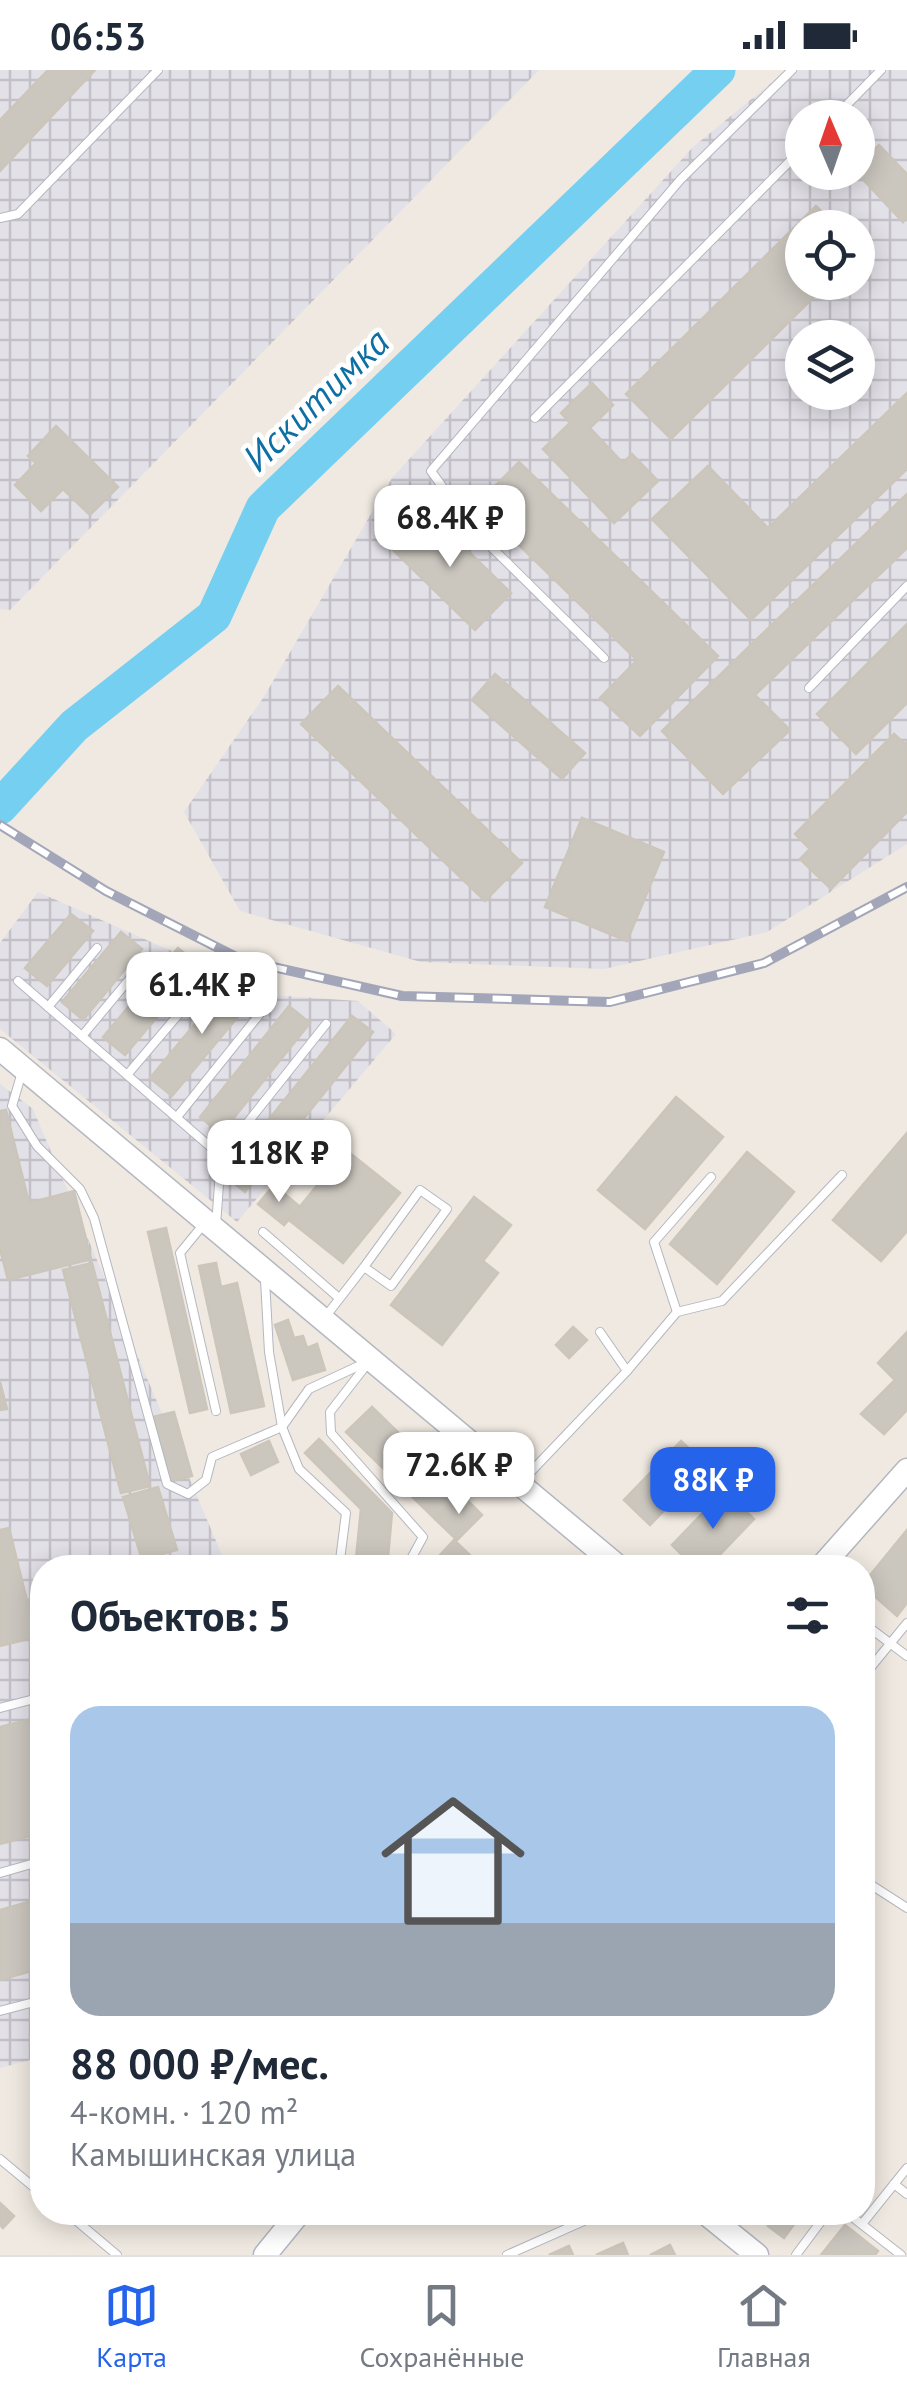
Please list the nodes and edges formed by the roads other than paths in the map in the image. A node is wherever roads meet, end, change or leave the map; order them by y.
1 (158, 70) edge
2 (792, 70) edge
3 (881, 70) edge
4 (852, 100) edge
5 (785, 166) edge
6 (0, 218) edge
7 (535, 418) dead end
8 (907, 586) edge
9 (604, 658) dead end
10 (809, 688) dead end
11 (98, 948) dead end
12 (138, 969) dead end
13 (18, 982) dead end
14 (200, 988) dead end
15 (48, 1007) junction
16 (259, 1015) dead end
17 (326, 1024) dead end
18 (82, 1036) junction
19 (0, 1049) edge
20 (23, 1068) junction
21 (127, 1075) junction
22 (176, 1117) junction
23 (221, 1156) junction
24 (842, 1175) dead end
25 (712, 1177) dead end
26 (211, 1226) junction
27 (262, 1232) dead end
28 (364, 1267) junction
29 (264, 1270) junction
30 (340, 1298) junction
31 (678, 1312) junction
32 (323, 1320) junction
33 (600, 1332) dead end
34 (371, 1360) junction
35 (627, 1371) junction
36 (216, 1411) dead end
37 (282, 1427) junction
38 (907, 1470) edge
39 (519, 1484) junction
40 (341, 1555) edge
41 (413, 1555) edge
42 (604, 1555) edge
43 (832, 1555) edge
44 (907, 1623) edge
45 (875, 1632) edge
46 (890, 1643) junction
47 (907, 1656) edge
48 (875, 1662) edge
49 (30, 1700) edge
50 (0, 1708) edge
51 (30, 1865) edge
52 (0, 1873) edge
53 (875, 1888) edge
54 (907, 1908) edge
55 (30, 2003) edge
56 (0, 2011) edge
57 (0, 2158) edge
58 (907, 2168) edge
59 (30, 2184) edge
60 (894, 2184) junction
61 (907, 2194) edge
62 (875, 2208) edge
63 (81, 2225) edge
64 (289, 2225) edge
65 (575, 2225) edge
66 (720, 2225) edge
67 (818, 2225) edge
68 (863, 2225) edge
69 (117, 2255) edge
70 (265, 2255) edge
71 (507, 2255) edge
72 (757, 2255) edge
73 (796, 2255) edge
74 (901, 2255) edge

1 - 6 lane
2 - 9 lane
3 - 4 lane
5 - 7 lane
8 - 10 lane
11 - 15 lane
12 - 18 lane
13 - 15 lane
14 - 21 lane
15 - 18 lane
16 - 22 lane
17 - 23 lane
18 - 21 lane
19 - 20 street
20 - 26 street
20 - 37 lane
21 - 22 lane
22 - 23 lane
23 - 26 lane
24 - 31 lane
25 - 31 lane
26 - 29 street
26 - 36 lane
27 - 30 lane
28 - 28 lane
28 - 30 lane
29 - 32 street
29 - 37 lane
30 - 32 lane
31 - 35 lane
32 - 34 street
33 - 35 lane
34 - 37 lane
34 - 39 street
34 - 41 lane
35 - 39 lane
37 - 40 lane
38 - 43 street
39 - 42 street
44 - 46 lane
45 - 46 lane
46 - 47 lane
46 - 48 lane
49 - 50 lane
51 - 52 lane
53 - 54 lane
55 - 56 lane
57 - 59 lane
58 - 60 lane
60 - 61 lane
60 - 62 lane
63 - 69 lane
64 - 70 street
65 - 71 lane
66 - 72 street
67 - 73 lane
68 - 74 lane

